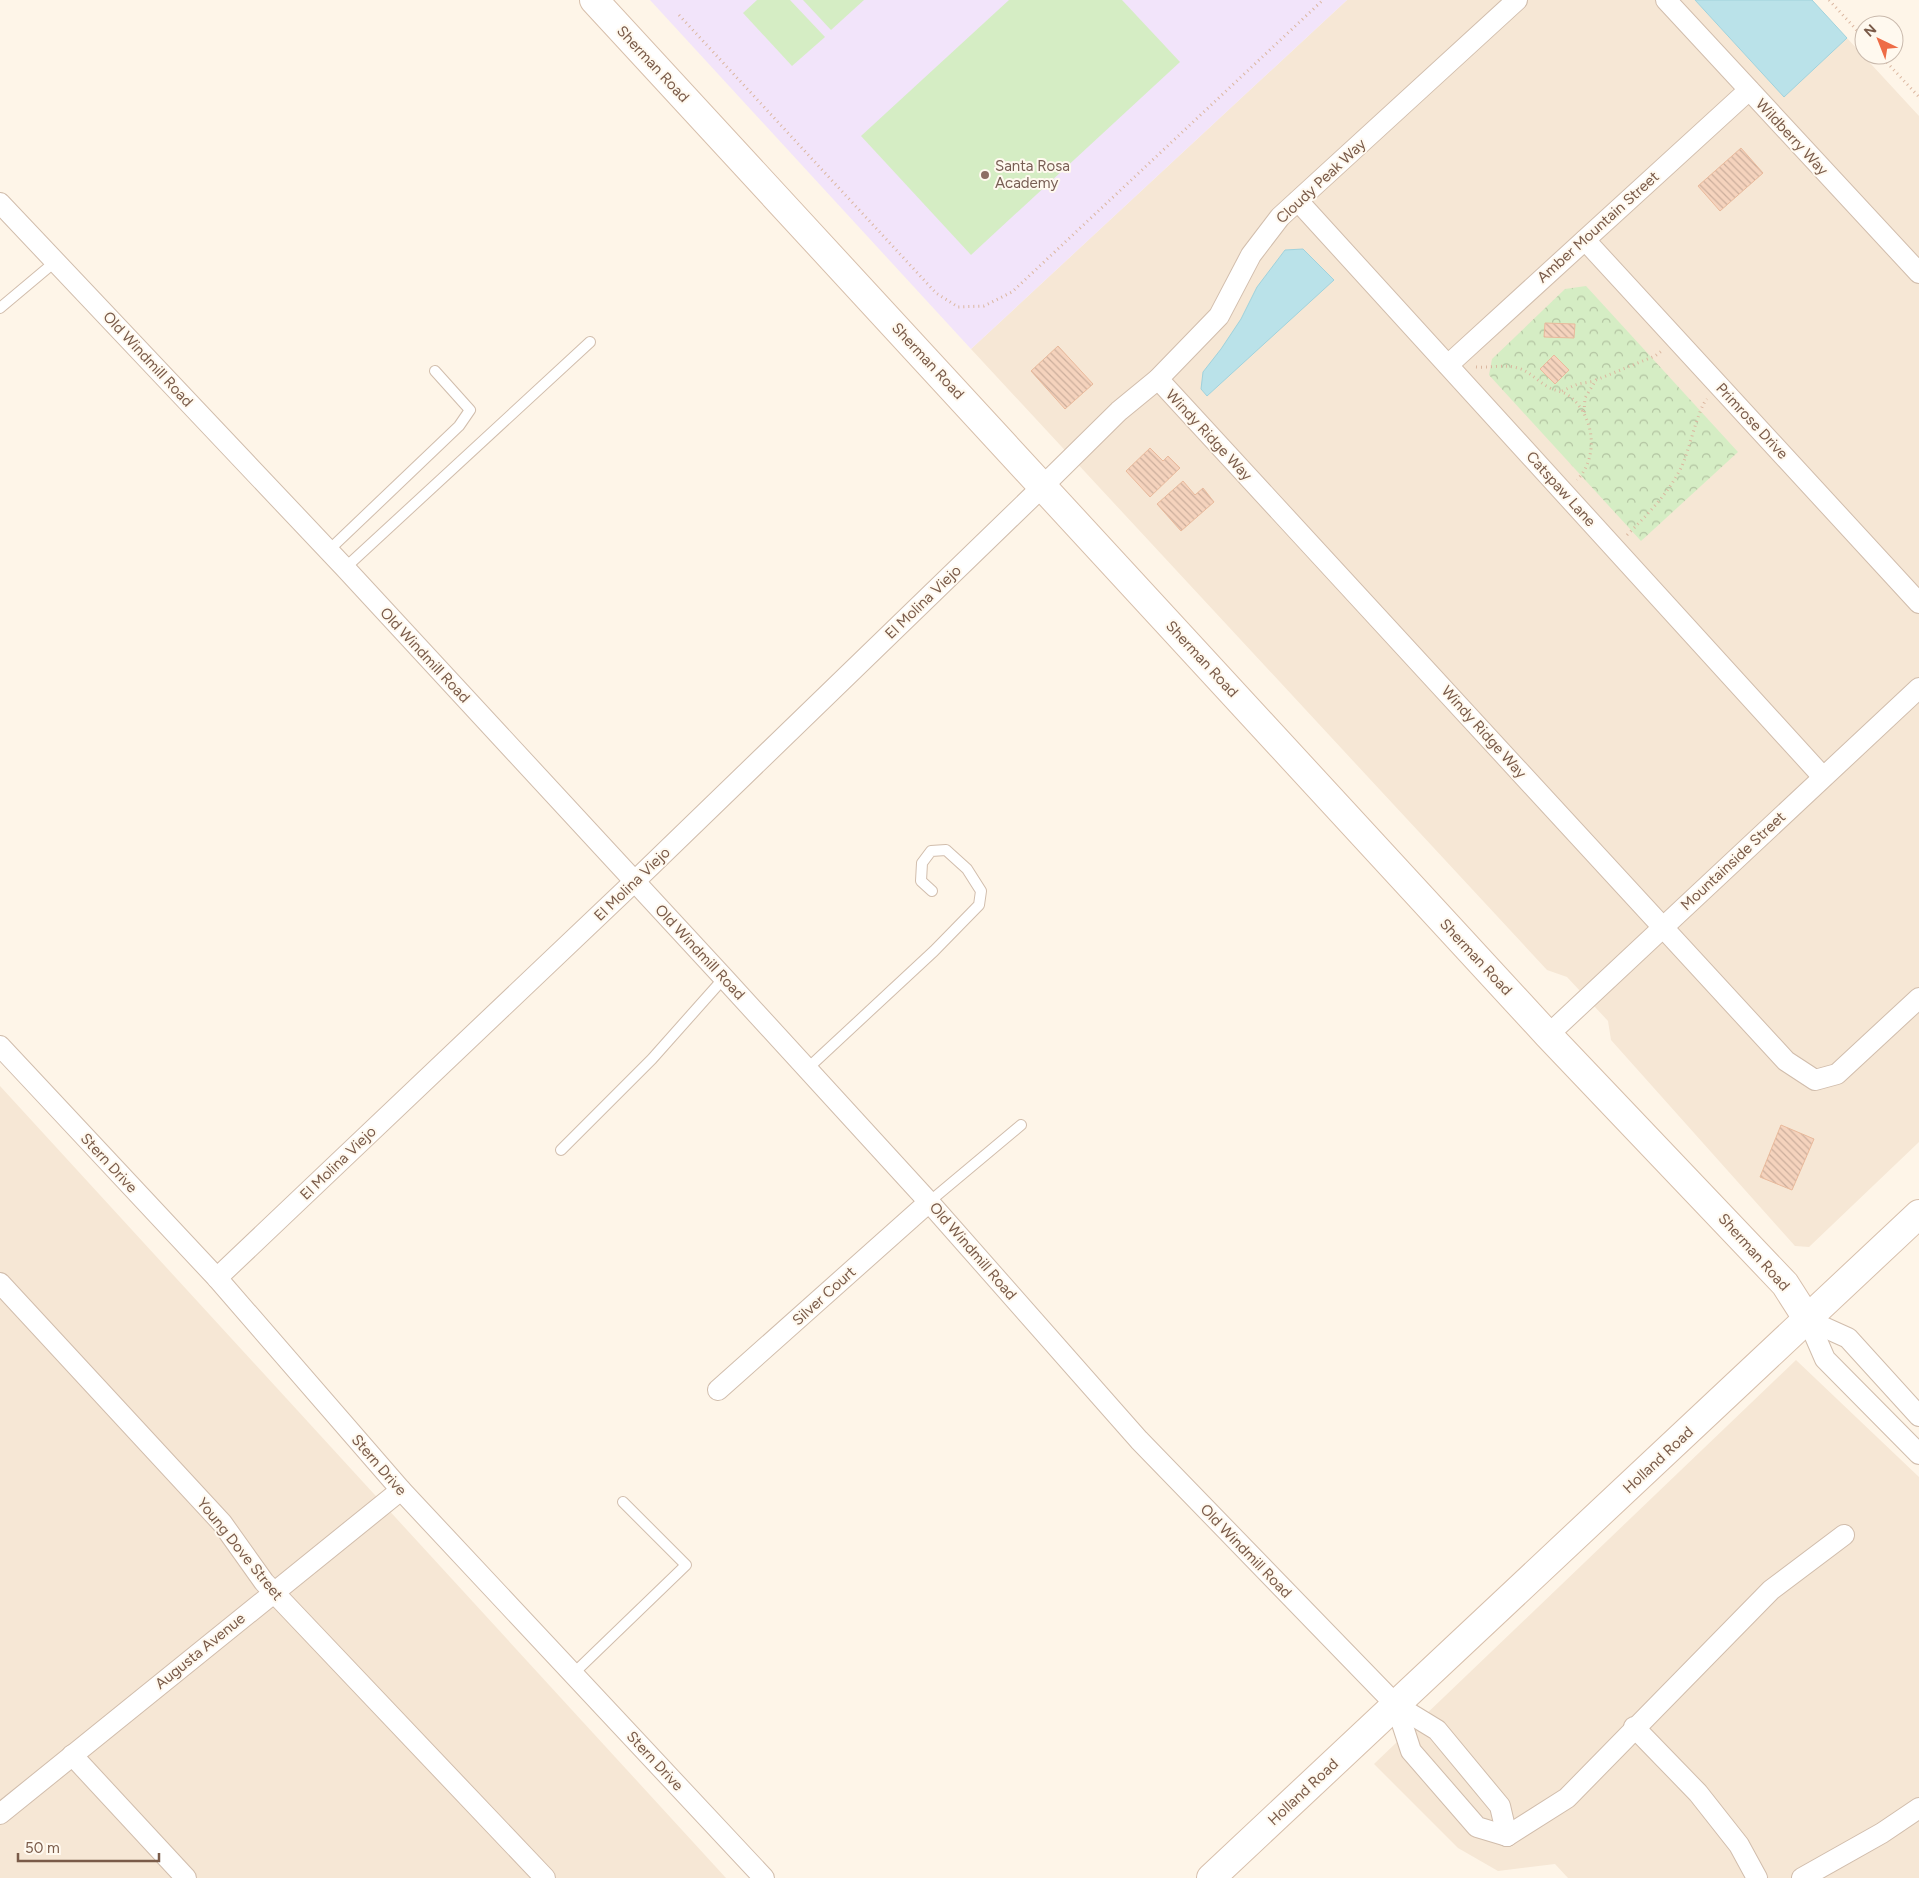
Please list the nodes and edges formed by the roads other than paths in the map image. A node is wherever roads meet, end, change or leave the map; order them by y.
1 (594, 0) edge
2 (1516, 0) edge
3 (1666, 0) edge
4 (1749, 90) junction
5 (1298, 201) junction
6 (0, 204) edge
7 (1585, 240) junction
8 (56, 261) junction
9 (1919, 273) edge
10 (0, 308) edge
11 (590, 342) dead end
12 (1448, 365) junction
13 (434, 371) dead end
14 (1158, 379) junction
15 (1043, 486) junction
16 (328, 550) junction
17 (345, 568) junction
18 (1919, 603) edge
19 (1919, 688) edge
20 (1823, 777) junction
21 (635, 881) junction
22 (932, 891) dead end
23 (1662, 928) junction
24 (724, 978) junction
25 (1919, 998) edge
26 (1548, 1035) junction
27 (0, 1046) edge
28 (807, 1069) junction
29 (1021, 1125) dead end
30 (561, 1150) dead end
31 (929, 1202) junction
32 (1919, 1214) edge
33 (217, 1278) junction
34 (0, 1284) edge
35 (1808, 1320) junction
36 (718, 1390) dead end
37 (1919, 1416) edge
38 (1919, 1454) edge
39 (401, 1490) junction
40 (623, 1502) dead end
41 (1844, 1534) dead end
42 (273, 1592) junction
43 (573, 1674) junction
44 (1396, 1705) junction
45 (1634, 1727) junction
46 (72, 1755) junction
47 (1919, 1808) edge
48 (0, 1814) edge
49 (1507, 1836) junction
50 (186, 1878) edge
51 (545, 1878) edge
52 (764, 1878) edge
53 (1211, 1878) edge
54 (1757, 1878) edge
55 (1802, 1878) edge

1 - 15 street, Sherman Road
2 - 5 street, Cloudy Peak Way
3 - 4 street, Wildberry Way
4 - 7 street, Amber Mountain Street
4 - 9 street, Wildberry Way
5 - 12 street, Catspaw Lane
5 - 14 street, Cloudy Peak Way
6 - 8 street, Old Windmill Road
7 - 12 street, Amber Mountain Street
7 - 18 street, Primrose Drive
8 - 10 lane
8 - 16 street, Old Windmill Road
11 - 17 lane
12 - 20 street, Catspaw Lane
13 - 16 lane
14 - 15 street, Cloudy Peak Way
14 - 23 street, Windy Ridge Way
15 - 21 street, El Molina Viejo
15 - 26 street, Sherman Road
16 - 17 street, Old Windmill Road
17 - 21 street, Old Windmill Road
19 - 20 street, Mountainside Street
20 - 23 street, Mountainside Street
21 - 24 street, Old Windmill Road
21 - 33 street, El Molina Viejo
22 - 28 lane
23 - 25 street, Windy Ridge Way
23 - 26 street, Mountainside Street
24 - 28 street, Old Windmill Road
24 - 30 lane
26 - 35 street, Sherman Road
27 - 33 street, Stern Drive
28 - 31 street, Old Windmill Road
29 - 31 lane
31 - 36 street, Silver Court
31 - 44 street, Old Windmill Road
32 - 35 street, Holland Road
33 - 39 street, Stern Drive
34 - 42 street, Young Dove Street
35 - 37 street
35 - 38 street, Sherman Road
35 - 44 street, Holland Road
39 - 42 street, Augusta Avenue
39 - 43 street, Stern Drive
40 - 43 lane
41 - 45 street
42 - 46 street, Augusta Avenue
42 - 51 street, Young Dove Street
43 - 52 street, Stern Drive
44 - 49 street
44 - 49 street
44 - 53 street, Holland Road
45 - 49 street
45 - 54 street
46 - 48 street, Augusta Avenue
46 - 50 street
47 - 55 street

